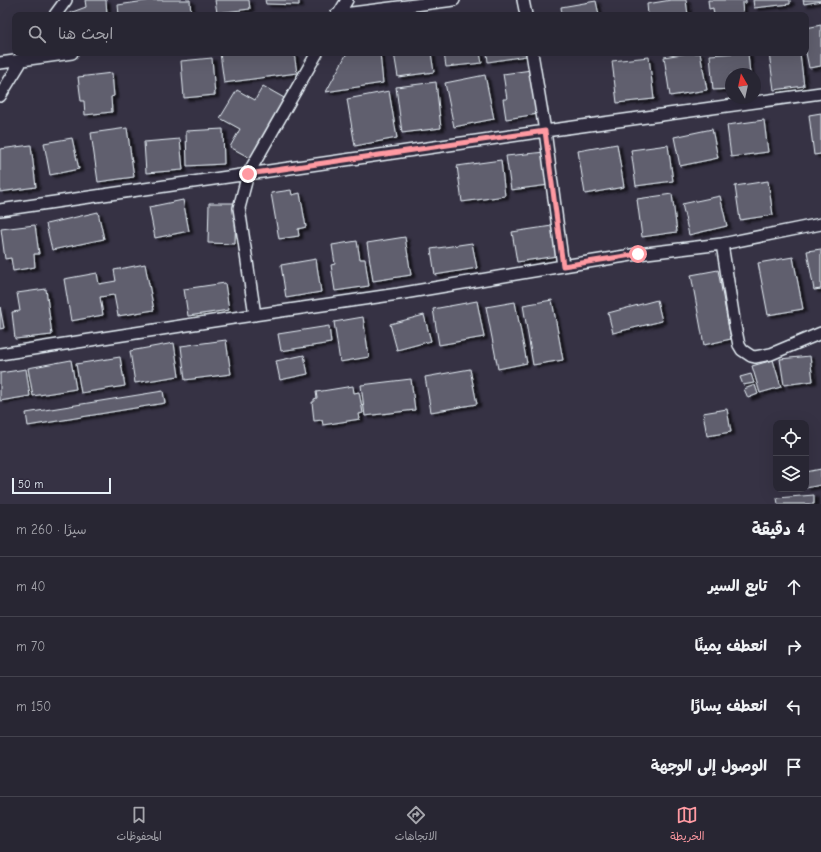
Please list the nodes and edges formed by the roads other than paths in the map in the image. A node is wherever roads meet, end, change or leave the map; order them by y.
1 (66, 0) edge
2 (347, 0) edge
3 (454, 0) edge
4 (523, 0) edge
5 (57, 12) edge
6 (340, 12) edge
7 (361, 12) edge
8 (525, 12) edge
9 (37, 56) edge
10 (315, 56) edge
11 (532, 56) edge
12 (25, 57) edge
13 (0, 63) edge
14 (821, 93) edge
15 (0, 96) edge
16 (545, 131) junction
17 (248, 174) junction
18 (0, 210) edge
19 (821, 224) edge
20 (722, 244) junction
21 (563, 266) junction
22 (255, 315) junction
23 (821, 333) edge
24 (0, 354) edge

1 - 5 street
2 - 6 street
3 - 7 street
4 - 8 street
9 - 12 street
10 - 17 street
11 - 16 street
12 - 13 street
12 - 15 street
14 - 16 street
16 - 17 street
16 - 21 street
17 - 18 street
17 - 22 street
19 - 20 street
20 - 21 street
20 - 23 street
21 - 22 street
22 - 24 street

